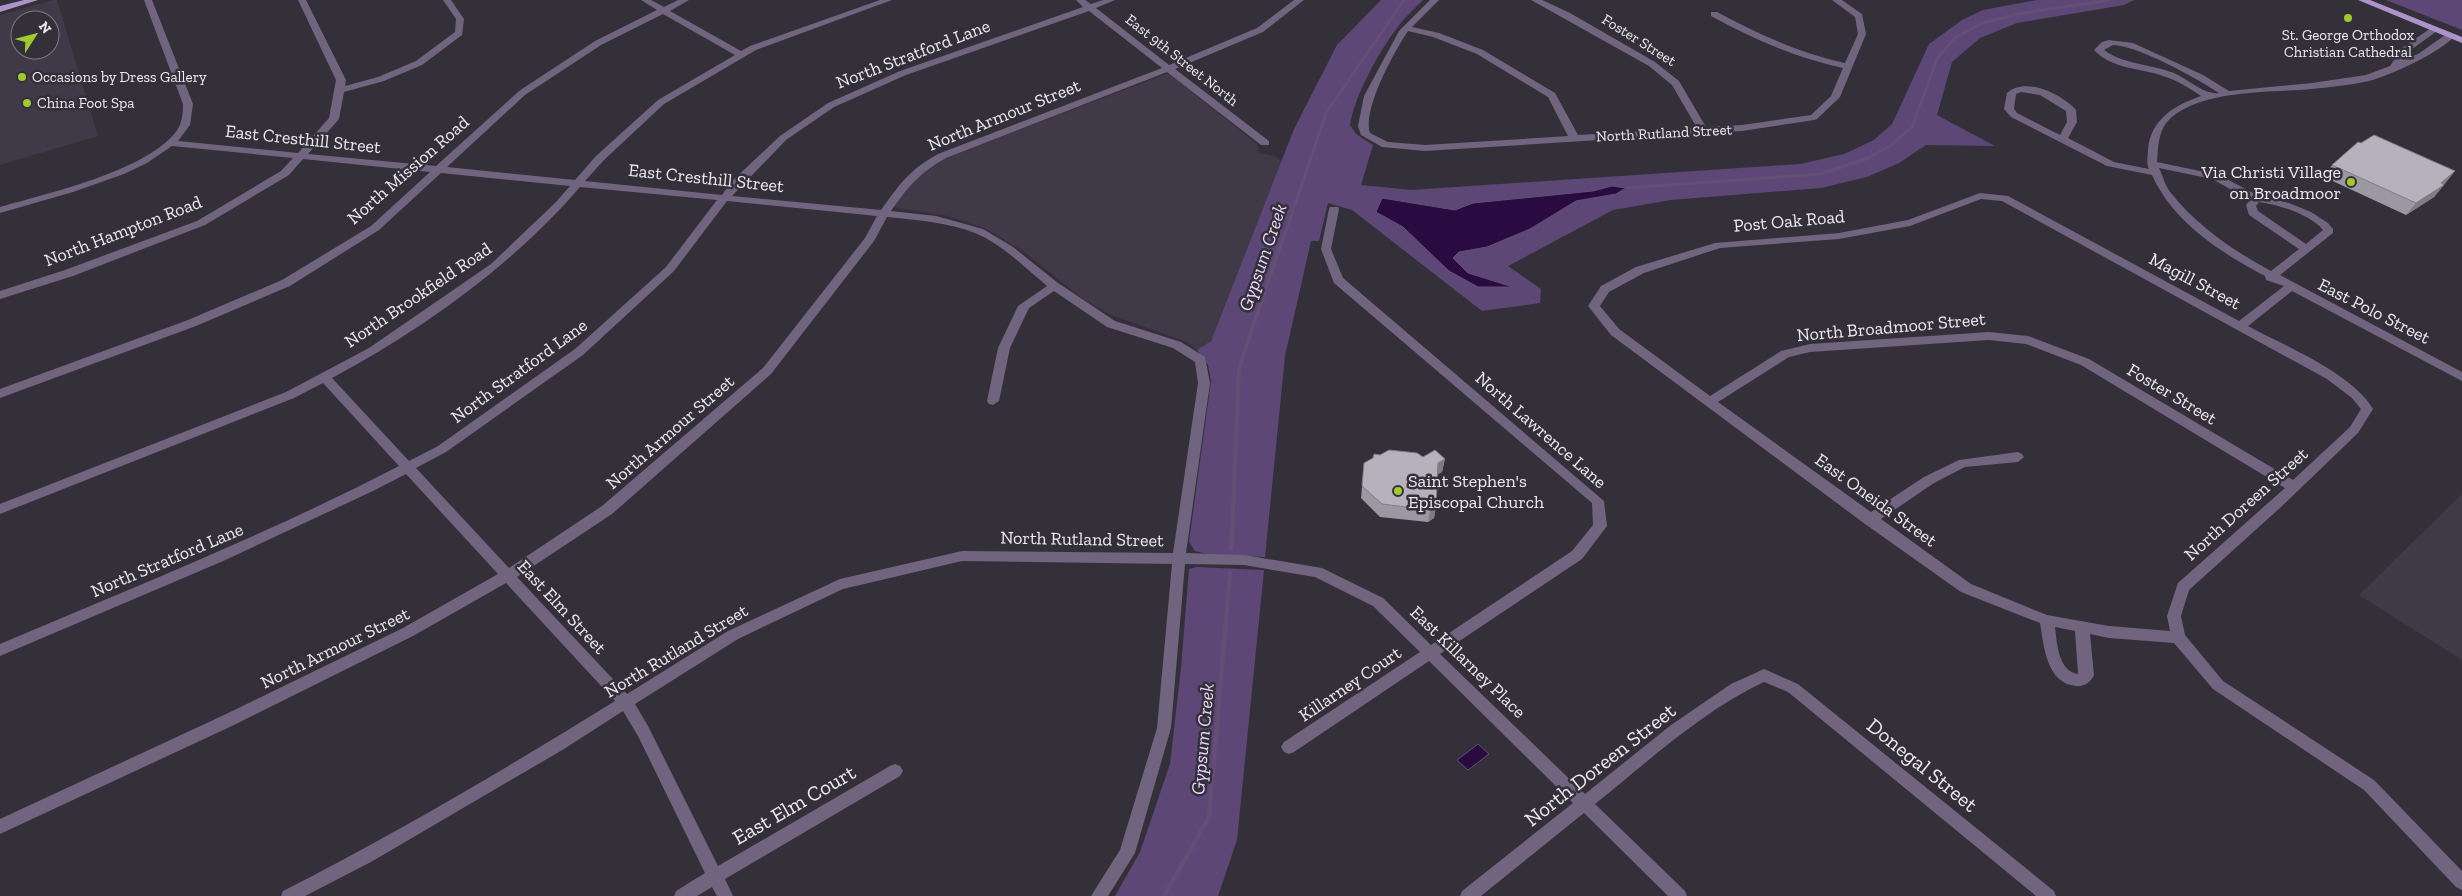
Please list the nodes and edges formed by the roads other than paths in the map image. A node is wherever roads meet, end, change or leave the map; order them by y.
1 (34, 0) edge
2 (148, 0) edge
3 (302, 0) edge
4 (447, 0) edge
5 (645, 0) edge
6 (685, 0) edge
7 (888, 0) edge
8 (1080, 0) edge
9 (1111, 0) edge
10 (1300, 0) edge
11 (1435, 0) edge
12 (1535, 0) edge
13 (1836, 0) edge
14 (2362, 0) edge
15 (1090, 8) junction
16 (0, 9) edge
17 (663, 10) junction
18 (1714, 14) dead end
19 (1406, 28) junction
20 (2434, 29) junction
21 (2451, 35) junction
22 (2462, 40) edge
23 (740, 54) junction
24 (1848, 66) junction
25 (2394, 66) junction
26 (1168, 68) junction
27 (339, 90) junction
28 (2228, 94) junction
29 (2209, 97) junction
30 (1703, 130) junction
31 (1574, 138) junction
32 (2062, 139) junction
33 (171, 143) junction
34 (1265, 143) dead end
35 (303, 154) junction
36 (2153, 168) junction
37 (436, 171) junction
38 (579, 183) junction
39 (1998, 197) joint
40 (725, 198) junction
41 (2257, 199) junction
42 (1334, 209) dead end
43 (0, 210) edge
44 (884, 213) junction
45 (2306, 249) junction
46 (2270, 276) junction
47 (1054, 286) junction
48 (2290, 288) junction
49 (0, 295) edge
50 (1594, 306) joint
51 (2241, 326) junction
52 (2028, 340) joint
53 (324, 377) junction
54 (2462, 377) edge
55 (0, 394) edge
56 (993, 401) dead end
57 (1710, 402) junction
58 (2367, 409) joint
59 (2018, 457) dead end
60 (407, 468) junction
61 (2294, 486) junction
62 (0, 509) edge
63 (1870, 520) junction
64 (1179, 559) junction
65 (507, 576) junction
66 (2046, 620) junction
67 (2082, 626) junction
68 (2178, 637) junction
69 (0, 650) edge
70 (1432, 652) junction
71 (1764, 676) joint
72 (626, 703) junction
73 (1289, 747) dead end
74 (895, 771) dead end
75 (1585, 803) junction
76 (0, 827) edge
77 (715, 876) junction
78 (2462, 882) edge
79 (289, 896) edge
80 (682, 896) edge
81 (725, 896) edge
82 (1098, 896) edge
83 (1468, 896) edge
84 (1678, 896) edge
85 (2048, 896) edge

1 - 16 main road
2 - 33 street
3 - 27 street
4 - 27 street
5 - 17 street
6 - 17 street, North Mission Road
7 - 23 street, North Brookfield Road
8 - 15 street, East 9th Street North
9 - 15 street, North Stratford Lane
10 - 26 street, North Armour Street
11 - 19 street
12 - 30 street, Foster Street
13 - 24 street, North Rutland Street
14 - 20 main road
15 - 26 street, East 9th Street North
15 - 40 street, North Stratford Lane
17 - 23 street
17 - 37 street, North Mission Road
18 - 24 street
19 - 31 street
19 - 31 street, North Rutland Street
20 - 21 main road
20 - 25 street
21 - 22 main road
21 - 25 street
23 - 38 street, North Brookfield Road
24 - 30 street, North Rutland Street
25 - 28 street
26 - 34 street, East 9th Street North
26 - 44 street, North Armour Street
27 - 35 street, North Hampton Road
28 - 29 street
28 - 29 street
29 - 36 street
30 - 31 street, North Rutland Street
32 - 32 street
32 - 36 street
33 - 35 street, East Cresthill Street
33 - 43 street
35 - 37 street, East Cresthill Street
35 - 49 street, North Hampton Road
36 - 41 street
36 - 46 street, East Polo Street
37 - 38 street, East Cresthill Street
37 - 55 street, North Mission Road
38 - 40 street, East Cresthill Street
38 - 53 street, North Brookfield Road
39 - 50 street, Post Oak Road
39 - 51 street, Magill Street
40 - 44 street, East Cresthill Street
40 - 60 street, North Stratford Lane
41 - 45 street
41 - 45 street
42 - 70 street, North Lawrence Lane
44 - 47 street, East Cresthill Street
44 - 65 street, North Armour Street
45 - 46 street
46 - 48 street, East Polo Street
47 - 56 street
47 - 64 street, East Cresthill Street
48 - 51 street
48 - 54 street, East Polo Street
50 - 57 street, East Oneida Street
51 - 58 street, Magill Street
52 - 57 street, North Broadmoor Street
52 - 61 street, Foster Street
53 - 60 street, East Elm Street
53 - 62 street, North Brookfield Road
57 - 63 street, East Oneida Street
58 - 61 street, North Doreen Street
59 - 63 street
60 - 65 street, East Elm Street
60 - 69 street, North Stratford Lane
61 - 68 street, North Doreen Street
63 - 66 street, East Oneida Street
64 - 70 street, East Killarney Place
64 - 72 street, North Rutland Street
64 - 82 street
65 - 72 street, East Elm Street
65 - 76 street, North Armour Street
66 - 67 street, East Oneida Street
66 - 67 street
67 - 68 street, East Oneida Street
68 - 78 street
70 - 73 street, Killarney Court
70 - 75 street, East Killarney Place
71 - 75 street, North Doreen Street
71 - 85 street, Donegal Street
72 - 77 street, East Elm Street
72 - 79 street, North Rutland Street
74 - 77 street, East Elm Court
75 - 83 street, North Doreen Street
75 - 84 street, East Killarney Place
77 - 80 street, East Elm Court
77 - 81 street, East Elm Street

